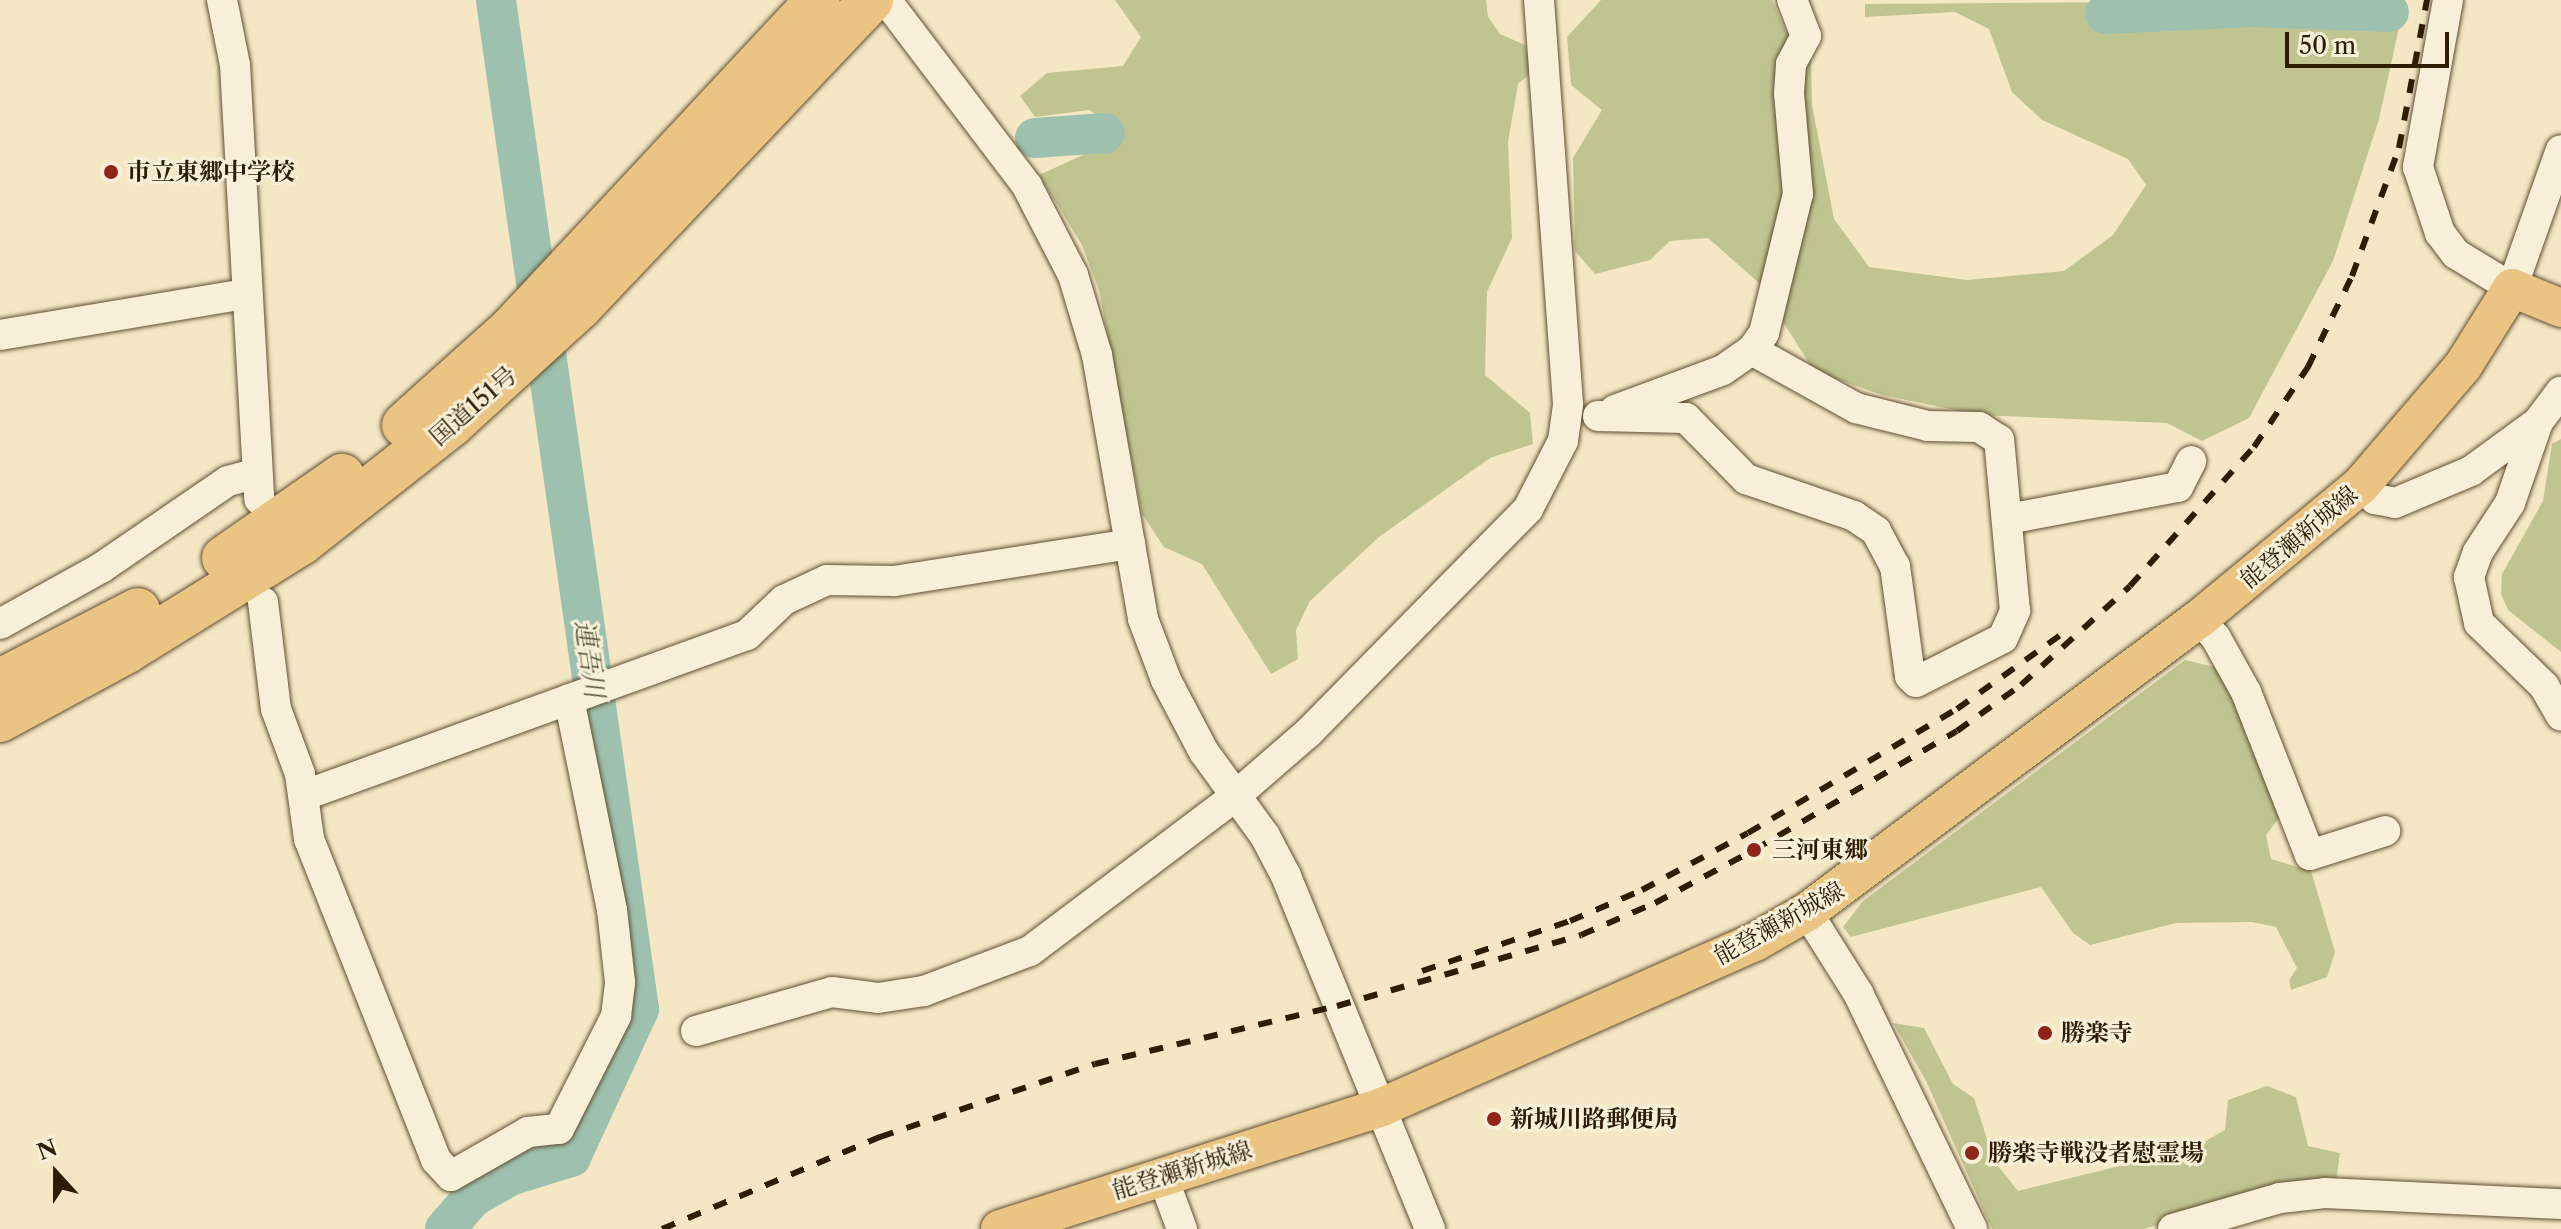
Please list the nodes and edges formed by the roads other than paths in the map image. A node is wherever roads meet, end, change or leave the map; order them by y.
1 (222, 0) edge
2 (818, 0) edge
3 (871, 0) edge
4 (886, 0) edge
5 (1539, 0) edge
6 (1792, 0) edge
7 (2448, 0) edge
8 (2561, 150) edge
9 (575, 287) junction
10 (2512, 288) junction
11 (244, 294) junction
12 (2561, 308) edge
13 (0, 335) edge
14 (516, 347) junction
15 (1752, 350) junction
16 (2561, 392) edge
17 (1598, 416) junction
18 (1567, 422) junction
19 (2538, 422) junction
20 (2191, 461) dead end
21 (2361, 485) junction
22 (2008, 519) junction
23 (1130, 544) junction
24 (263, 602) dead end
25 (2199, 619) junction
26 (0, 624) edge
27 (0, 681) edge
28 (574, 697) junction
29 (2561, 715) edge
30 (0, 720) edge
31 (305, 795) junction
32 (1234, 797) junction
33 (2385, 831) dead end
34 (1807, 912) junction
35 (696, 1031) dead end
36 (1382, 1107) junction
37 (1162, 1175) junction
38 (2561, 1204) edge
39 (1000, 1229) edge
40 (1182, 1229) edge
41 (1430, 1229) edge
42 (1972, 1229) edge
43 (2173, 1229) edge

1 - 11 street
2 - 9 highway, 国道151号
3 - 9 highway, 国道151号
4 - 23 street
5 - 18 street
6 - 15 street
7 - 10 street
8 - 10 street
9 - 14 highway, 国道151号
10 - 12 main road
10 - 21 main road, 能登瀬新城線
11 - 13 street
11 - 26 street
14 - 27 highway, 国道151号
14 - 30 highway, 国道151号
15 - 17 street
15 - 22 street
16 - 19 street
17 - 18 street
17 - 22 street
18 - 32 street
19 - 21 street
19 - 29 street
20 - 22 street
21 - 25 main road, 能登瀬新城線
23 - 28 street
23 - 32 street
24 - 31 street
25 - 33 street
25 - 34 main road, 能登瀬新城線
28 - 31 street
28 - 31 street
32 - 35 street
32 - 36 street
34 - 36 main road, 能登瀬新城線
34 - 42 street
36 - 37 main road, 能登瀬新城線
36 - 41 street
37 - 39 main road, 能登瀬新城線
37 - 40 street
38 - 43 street

